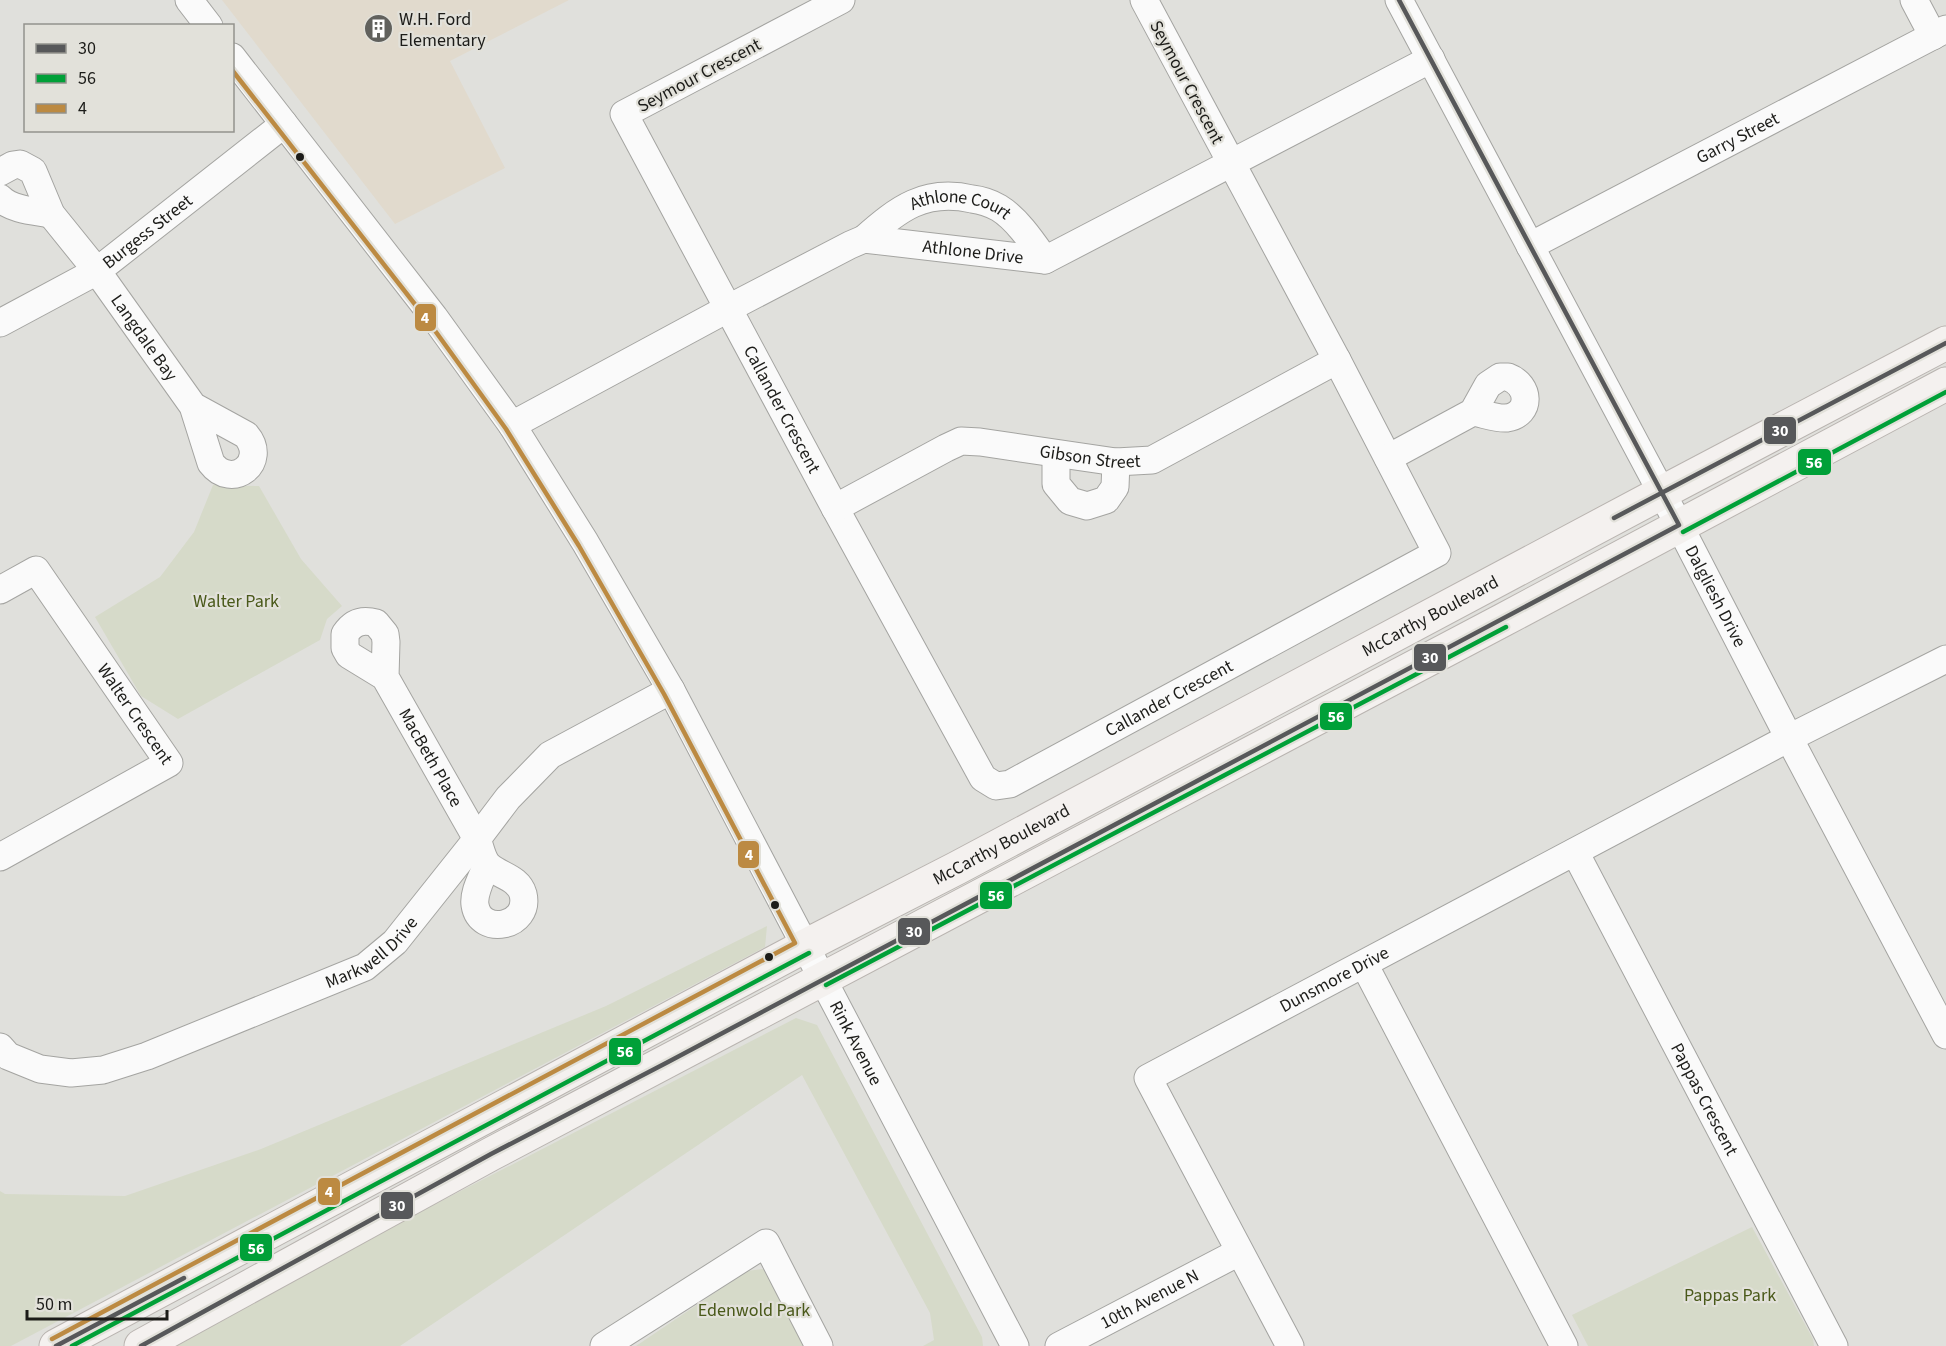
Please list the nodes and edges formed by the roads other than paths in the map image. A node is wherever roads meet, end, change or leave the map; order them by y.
1 (189, 0) edge
2 (841, 0) edge
3 (1144, 0) edge
4 (1399, 0) edge
5 (1914, 0) edge
6 (207, 24) edge
7 (1940, 33) edge
8 (1431, 59) junction
9 (234, 60) edge
10 (284, 124) junction
11 (1231, 164) junction
12 (0, 172) edge
13 (0, 198) edge
14 (51, 214) junction
15 (864, 239) junction
16 (1530, 246) junction
17 (1045, 260) junction
18 (97, 271) junction
19 (729, 308) junction
20 (0, 323) edge
21 (1946, 343) edge
22 (1337, 360) junction
23 (1946, 384) edge
24 (193, 406) dead end
25 (1473, 412) dead end
26 (512, 425) junction
27 (1056, 454) junction
28 (1389, 458) junction
29 (1116, 462) junction
30 (1661, 493) junction
31 (835, 508) junction
32 (1679, 525) junction
33 (0, 590) edge
34 (1946, 659) edge
35 (385, 677) dead end
36 (671, 690) junction
37 (1789, 738) junction
38 (477, 839) junction
39 (1575, 852) junction
40 (0, 857) edge
41 (487, 864) dead end
42 (805, 946) junction
43 (1364, 964) junction
44 (823, 978) junction
45 (1946, 1035) edge
46 (0, 1047) edge
47 (1239, 1252) junction
48 (56, 1346) edge
49 (141, 1346) edge
50 (604, 1346) edge
51 (819, 1346) edge
52 (1014, 1346) edge
53 (1059, 1346) edge
54 (1290, 1346) edge
55 (1564, 1346) edge
56 (1834, 1346) edge

1 - 6 street
2 - 19 street, Seymour Crescent
3 - 11 street, Seymour Crescent
4 - 8 street, Dalgliesh Drive
5 - 7 street
7 - 16 street, Garry Street
8 - 11 street, Athlone Drive
8 - 16 street, Dalgliesh Drive
9 - 10 street, Rink Avenue
10 - 18 street, Burgess Street
10 - 26 street, Rink Avenue
11 - 17 street, Athlone Drive
11 - 22 street, Callander Crescent
12 - 14 street, Langdale Bay
13 - 14 street
14 - 18 street, Langdale Bay
15 - 17 street, Athlone Drive
15 - 17 street, Athlone Court
15 - 19 street
16 - 30 street, Dalgliesh Drive
18 - 20 street, Burgess Street
18 - 24 street, Langdale Bay
19 - 26 street
19 - 31 street, Callander Crescent
21 - 30 main road, McCarthy Boulevard
22 - 28 street, Callander Crescent
22 - 29 street, Gibson Street
23 - 32 main road, McCarthy Boulevard
25 - 28 street
26 - 36 street, Rink Avenue
27 - 29 street, Gibson Street
27 - 29 street
27 - 31 street, Gibson Street
28 - 31 street, Callander Crescent
30 - 32 street, Dalgliesh Drive
30 - 42 main road, McCarthy Boulevard
32 - 37 street, Dalgliesh Drive
32 - 44 main road, McCarthy Boulevard
33 - 40 street, Walter Crescent
34 - 37 street, Dunsmore Drive
35 - 38 street, MacBeth Place
36 - 38 street, Markwell Drive
36 - 42 street, Rink Avenue
37 - 39 street, Dunsmore Drive
37 - 45 street, Dalgliesh Drive
38 - 41 street, MacBeth Place
38 - 46 street, Markwell Drive
39 - 43 street, Dunsmore Drive
39 - 56 street, Pappas Crescent
42 - 44 street, Rink Avenue
42 - 48 main road, McCarthy Boulevard
43 - 47 street, Dunsmore Drive
43 - 55 street
44 - 49 main road, McCarthy Boulevard
44 - 52 street, Rink Avenue
47 - 53 street, 10th Avenue N
47 - 54 street, Dunsmore Drive
50 - 51 street

